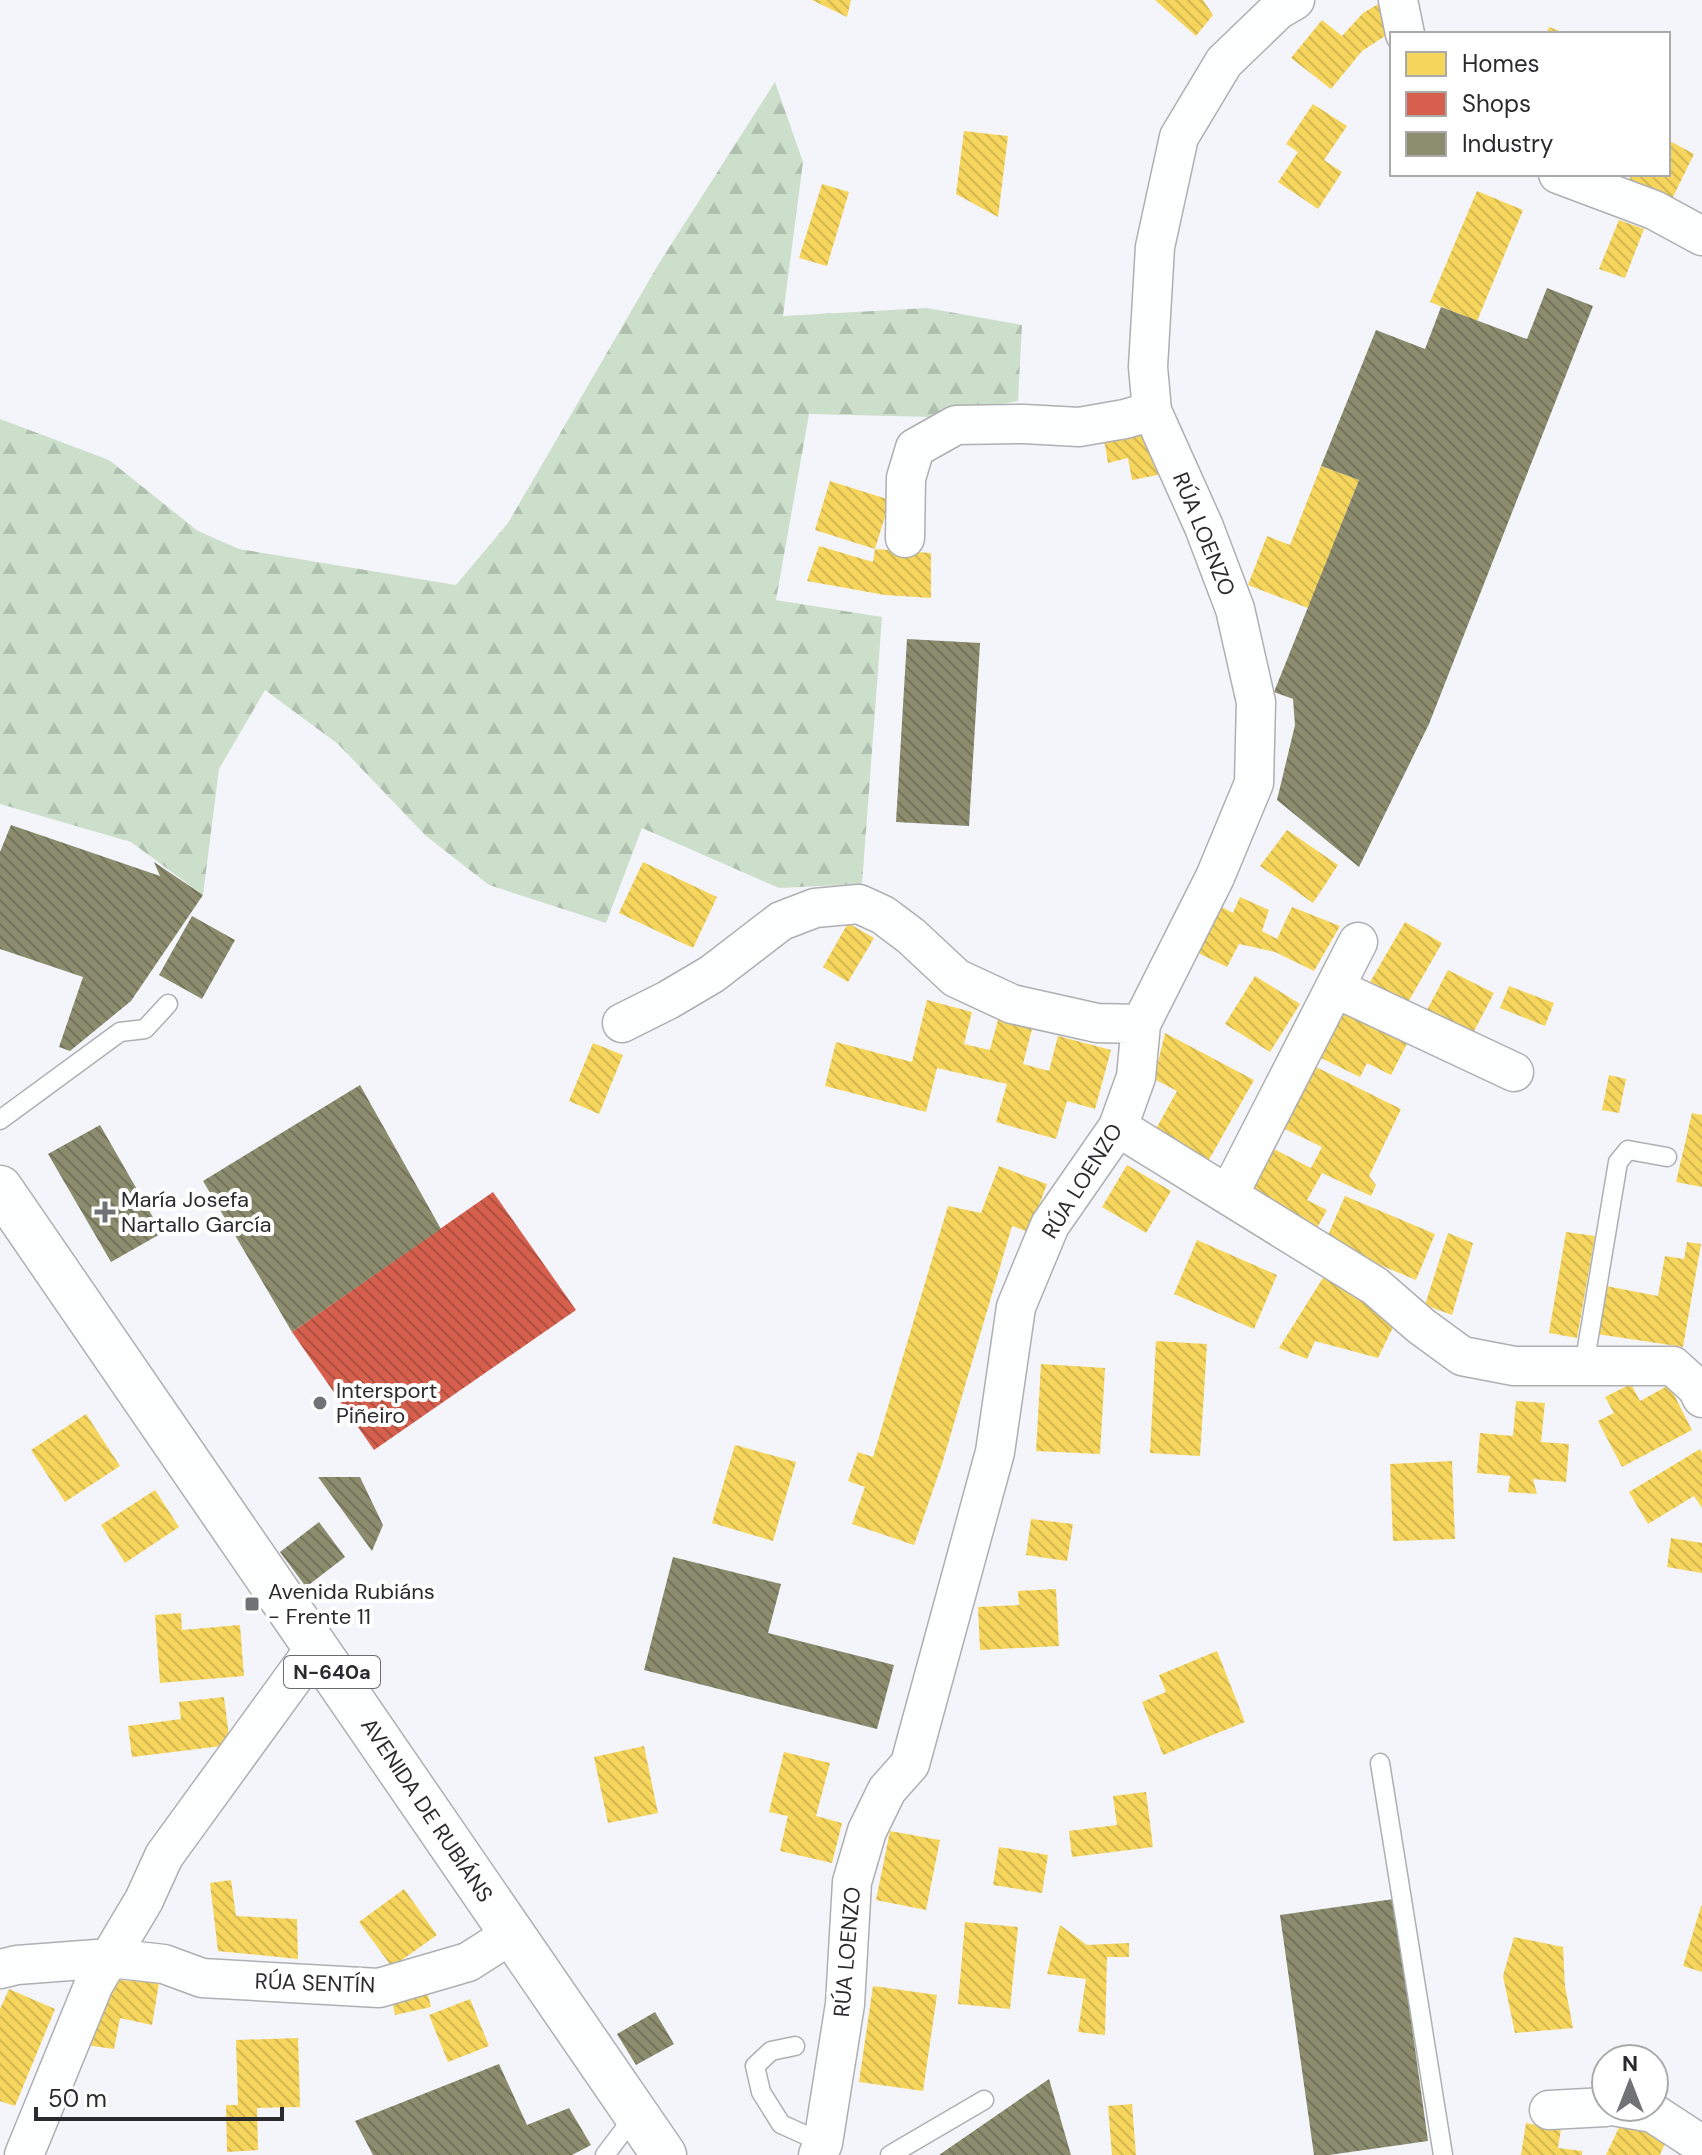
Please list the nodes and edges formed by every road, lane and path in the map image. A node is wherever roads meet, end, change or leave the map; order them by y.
1 (1295, 0) edge
2 (1398, 0) edge
3 (1405, 32) edge
4 (1563, 176) edge
5 (1702, 236) edge
6 (1152, 411) junction
7 (905, 538) dead end
8 (1358, 942) dead end
9 (1335, 988) junction
10 (168, 1004) dead end
11 (622, 1023) dead end
12 (1141, 1024) junction
13 (1514, 1072) dead end
14 (0, 1120) edge
15 (1118, 1127) junction
16 (1667, 1157) dead end
17 (0, 1188) edge
18 (1229, 1194) junction
19 (1584, 1366) junction
20 (1702, 1398) edge
21 (315, 1648) junction
22 (1380, 1763) dead end
23 (512, 1934) junction
24 (110, 1958) junction
25 (0, 1969) edge
26 (795, 2046) dead end
27 (984, 2100) dead end
28 (1590, 2108) edge
29 (1549, 2110) dead end
30 (636, 2114) junction
31 (1668, 2123) edge
32 (1702, 2145) edge
33 (820, 2149) edge
34 (24, 2155) edge
35 (605, 2155) edge
36 (664, 2155) edge
37 (890, 2155) edge
38 (1443, 2155) edge

1 - 6 street, RÚA LOENZO
2 - 3 street
4 - 5 street
6 - 7 street
6 - 12 street, RÚA LOENZO
8 - 9 street
9 - 13 street
9 - 18 street
10 - 14 lane
11 - 12 street
12 - 15 street, RÚA LOENZO
15 - 18 street
15 - 33 street, RÚA LOENZO
16 - 19 lane
17 - 21 main road, AVENIDA DE RUBIÁNS / N-640a
18 - 19 street
19 - 20 street
21 - 23 main road, AVENIDA DE RUBIÁNS / N-640a
21 - 24 street
22 - 38 lane
23 - 24 street, RÚA SENTÍN
23 - 30 main road, AVENIDA DE RUBIÁNS / N-640a
24 - 25 street, RÚA SENTÍN
24 - 34 street
26 - 33 lane
27 - 37 lane
28 - 29 street
30 - 35 lane
30 - 36 main road, AVENIDA DE RUBIÁNS / N-640a
31 - 32 street

